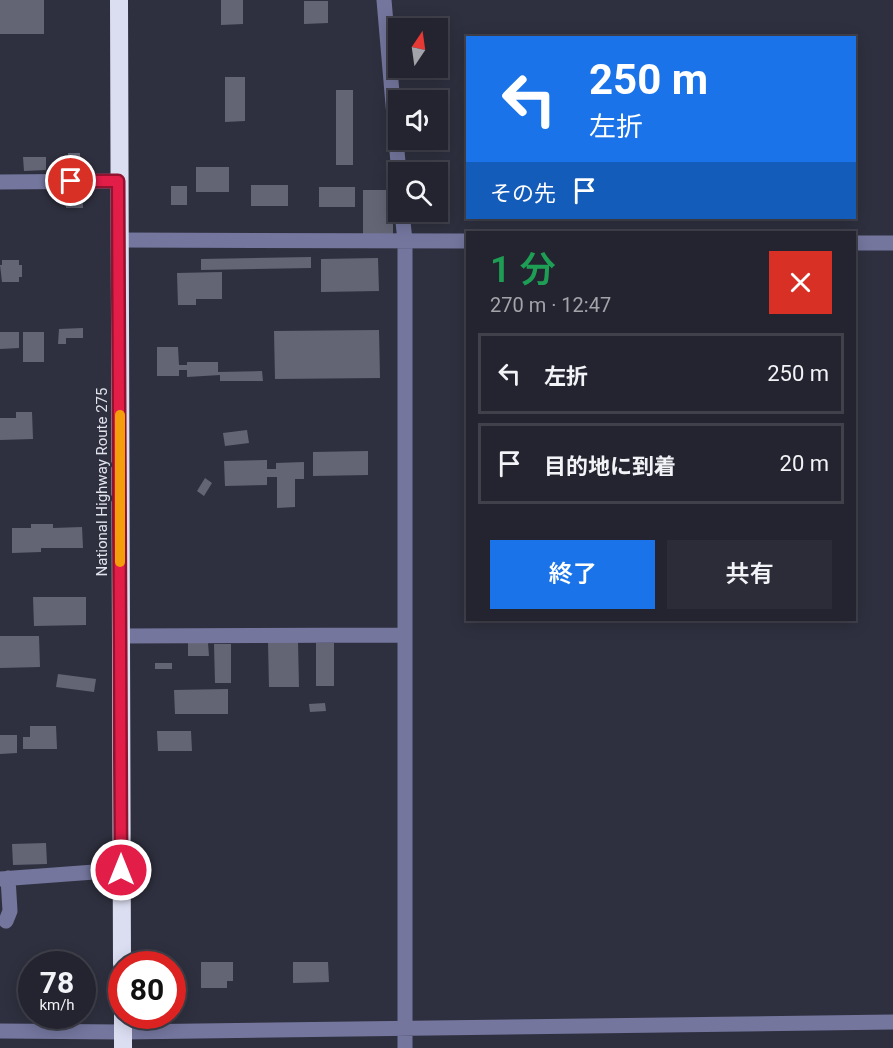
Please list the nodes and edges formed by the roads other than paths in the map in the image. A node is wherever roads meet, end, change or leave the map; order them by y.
1 (118, 0) edge
2 (384, 0) edge
3 (398, 162) edge
4 (118, 181) junction
5 (0, 182) edge
6 (403, 222) edge
7 (119, 240) junction
8 (405, 241) junction
9 (466, 241) edge
10 (856, 243) edge
11 (893, 243) edge
12 (405, 635) junction
13 (121, 636) junction
14 (121, 870) junction
15 (4, 879) edge
16 (6, 921) dead end
17 (122, 951) edge
18 (893, 1022) edge
19 (405, 1027) junction
20 (0, 1031) edge
21 (123, 1032) edge
22 (405, 1048) edge

1 - 4 highway, National Highway Route 275
2 - 3 street
4 - 5 street
4 - 7 highway, National Highway Route 275
6 - 8 street
7 - 8 street
7 - 13 highway, National Highway Route 275
8 - 9 street
8 - 12 street
10 - 11 street
12 - 13 street
12 - 19 street
13 - 14 highway, National Highway Route 275
14 - 15 street
14 - 17 highway, National Highway Route 275
15 - 16 street
18 - 19 street
19 - 21 street
19 - 22 street
20 - 21 street

